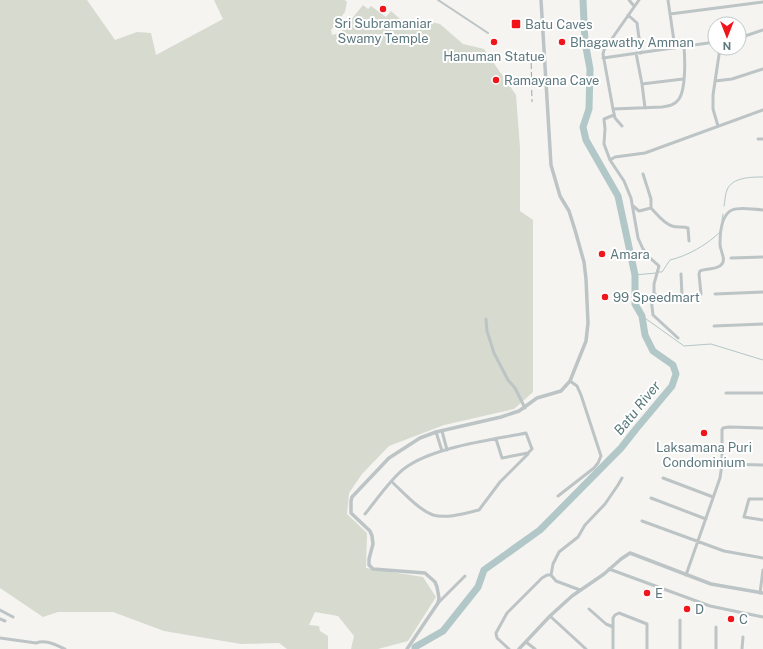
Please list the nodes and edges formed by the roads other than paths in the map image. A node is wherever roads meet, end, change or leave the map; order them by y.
1 (438, 0) edge
2 (541, 0) edge
3 (630, 0) edge
4 (639, 0) edge
5 (668, 0) edge
6 (763, 2) edge
7 (634, 6) junction
8 (670, 14) junction
9 (628, 15) junction
10 (763, 30) edge
11 (488, 33) dead end
12 (747, 35) edge
13 (707, 43) edge
14 (684, 46) junction
15 (675, 48) junction
16 (636, 53) junction
17 (641, 53) junction
18 (719, 56) edge
19 (603, 58) junction
20 (763, 69) edge
21 (683, 79) junction
22 (716, 81) junction
23 (642, 84) junction
24 (645, 108) junction
25 (613, 110) junction
26 (763, 110) edge
27 (614, 115) junction
28 (622, 126) dead end
29 (718, 126) junction
30 (758, 139) dead end
31 (763, 139) edge
32 (610, 160) junction
33 (643, 174) dead end
34 (633, 206) junction
35 (651, 208) junction
36 (763, 210) edge
37 (689, 240) dead end
38 (763, 257) edge
39 (731, 258) dead end
40 (681, 274) dead end
41 (763, 292) edge
42 (654, 293) junction
43 (715, 294) dead end
44 (682, 296) junction
45 (486, 318) dead end
46 (763, 324) edge
47 (714, 326) dead end
48 (678, 338) dead end
49 (570, 381) junction
50 (726, 393) dead end
51 (763, 393) edge
52 (526, 408) junction
53 (763, 428) edge
54 (442, 431) junction
55 (436, 432) junction
56 (496, 440) junction
57 (447, 450) junction
58 (442, 451) junction
59 (528, 453) junction
60 (722, 464) junction
61 (763, 465) edge
62 (622, 478) dead end
63 (663, 478) dead end
64 (392, 482) junction
65 (558, 496) dead end
66 (713, 497) junction
67 (651, 498) dead end
68 (763, 499) edge
69 (365, 514) dead end
70 (706, 519) junction
71 (763, 520) edge
72 (642, 521) dead end
73 (697, 541) junction
74 (763, 558) edge
75 (610, 569) junction
76 (763, 570) edge
77 (551, 575) junction
78 (686, 575) junction
79 (465, 576) dead end
80 (580, 590) junction
81 (762, 593) edge
82 (438, 603) junction
83 (588, 609) dead end
84 (0, 610) edge
85 (550, 616) junction
86 (13, 617) dead end
87 (763, 617) edge
88 (0, 619) edge
89 (680, 620) dead end
90 (5, 621) dead end
91 (613, 627) junction
92 (716, 627) dead end
93 (743, 637) dead end
94 (0, 638) edge
95 (526, 642) junction
96 (36, 643) junction
97 (36, 649) edge
98 (65, 649) edge
99 (407, 649) edge
100 (509, 649) edge
101 (519, 649) edge
102 (535, 649) edge
103 (586, 649) edge
104 (613, 649) edge
105 (647, 649) edge
106 (680, 649) edge
107 (716, 649) edge
108 (742, 649) edge

1 - 11 street
2 - 49 street
3 - 7 street
4 - 7 street
5 - 8 street
6 - 8 street
7 - 9 street
8 - 15 street
9 - 17 street
9 - 19 street
10 - 12 street
13 - 14 street
14 - 15 street
14 - 21 street
15 - 17 street
16 - 17 street
16 - 19 street
16 - 23 street
18 - 22 street
19 - 25 street
20 - 22 street
21 - 23 street
21 - 24 street
22 - 29 street
23 - 24 street
24 - 25 street
25 - 27 street
26 - 29 street
27 - 28 street
27 - 32 street
29 - 32 street
30 - 31 street
32 - 34 street
33 - 35 street
34 - 35 street
34 - 42 street
35 - 37 street
36 - 44 street
38 - 39 street
40 - 44 street
41 - 43 street
42 - 44 street
42 - 48 street
45 - 52 street
46 - 47 street
49 - 52 street
49 - 65 street
50 - 51 street
52 - 54 street
53 - 60 street
54 - 55 street
54 - 57 street
55 - 58 street
55 - 82 street
56 - 57 street
56 - 59 street
56 - 59 street
57 - 58 street
58 - 64 street
59 - 64 street
60 - 61 street
60 - 66 street
62 - 77 street
63 - 66 street
64 - 69 street
66 - 70 street
67 - 70 street
68 - 71 street
70 - 73 street
72 - 73 street
73 - 74 street
73 - 78 street
75 - 78 street
75 - 80 street
75 - 87 street
76 - 81 street
77 - 80 street
77 - 100 street
78 - 81 street
79 - 82 street
80 - 85 street
82 - 99 street
83 - 91 street
84 - 86 street
85 - 95 street
85 - 103 street
88 - 90 street
89 - 106 street
91 - 104 street
91 - 105 street
92 - 107 street
93 - 108 street
94 - 96 street
95 - 101 street
95 - 102 street
96 - 97 street
96 - 98 street

